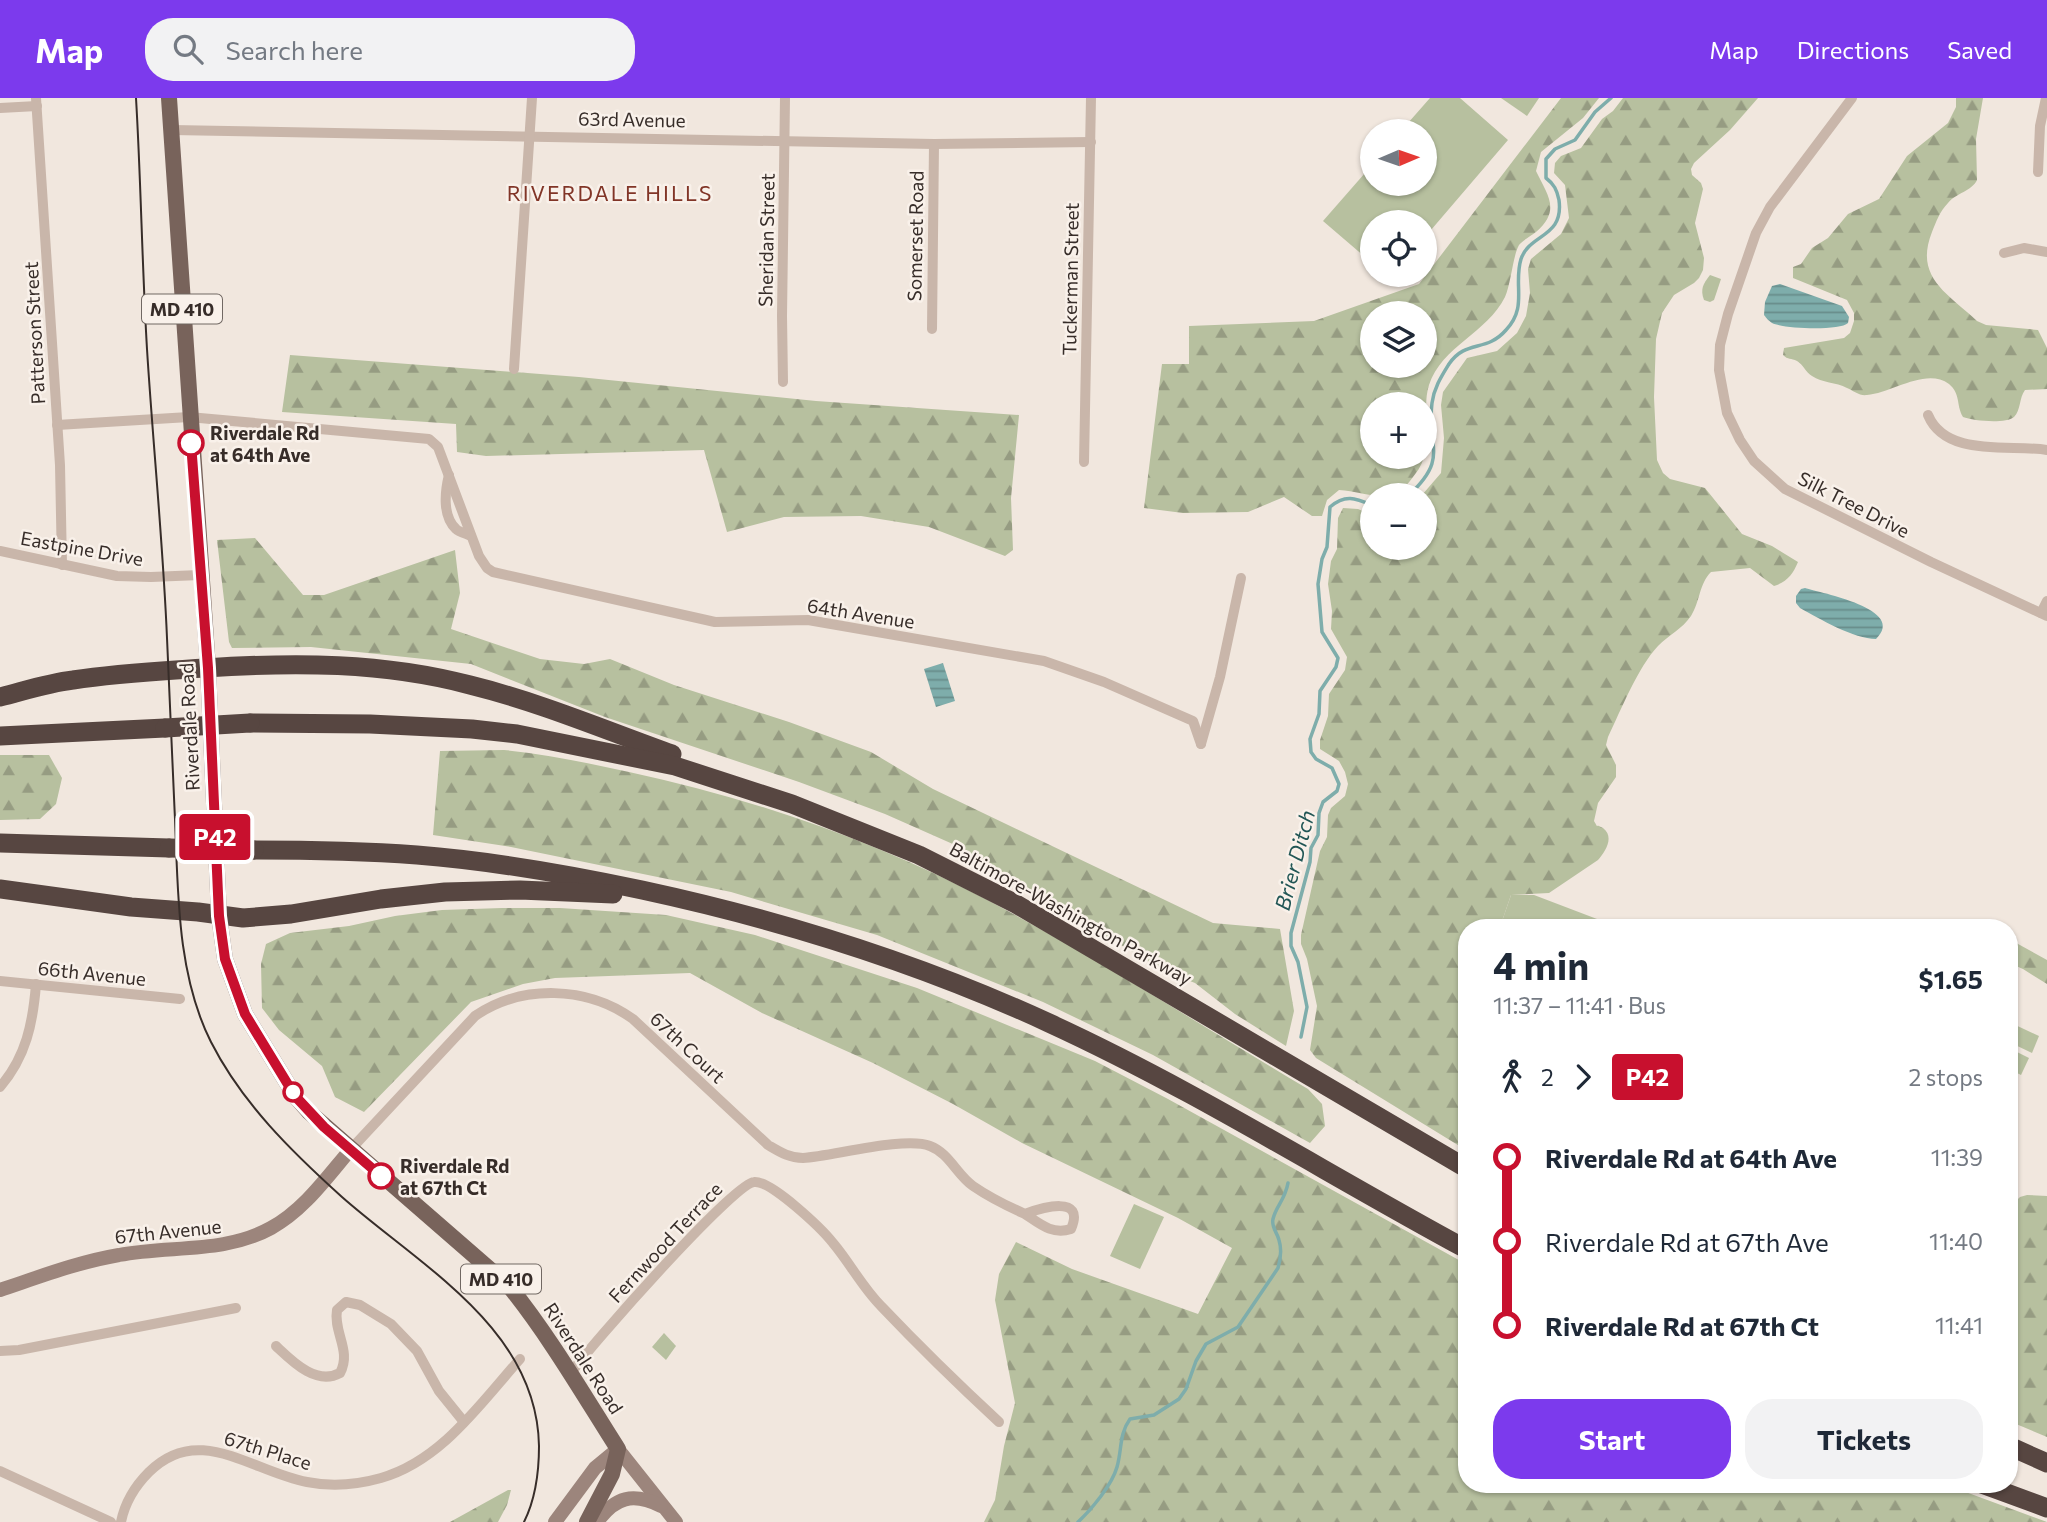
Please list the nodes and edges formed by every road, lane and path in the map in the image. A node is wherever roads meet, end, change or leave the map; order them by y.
1 (169, 98) edge
2 (532, 98) edge
3 (785, 98) edge
4 (1091, 98) edge
5 (1852, 98) edge
6 (2046, 98) edge
7 (36, 102) edge
8 (0, 108) edge
9 (2045, 114) edge
10 (172, 131) junction
11 (528, 135) junction
12 (784, 140) junction
13 (1091, 142) junction
14 (934, 144) junction
15 (2038, 172) dead end
16 (2047, 252) edge
17 (2004, 253) dead end
18 (932, 329) dead end
19 (514, 369) dead end
20 (783, 382) dead end
21 (1928, 415) dead end
22 (189, 417) junction
23 (57, 425) junction
24 (2047, 450) edge
25 (1084, 462) dead end
26 (0, 551) edge
27 (62, 565) junction
28 (200, 575) junction
29 (1241, 578) dead end
30 (2047, 601) edge
31 (2044, 615) edge
32 (208, 668) junction
33 (0, 697) edge
34 (0, 736) edge
35 (792, 804) junction
36 (0, 843) edge
37 (0, 889) edge
38 (722, 908) junction
39 (219, 916) junction
40 (0, 981) edge
41 (36, 984) junction
42 (180, 999) dead end
43 (0, 1087) edge
44 (351, 1149) junction
45 (1458, 1163) edge
46 (1025, 1214) dead end
47 (1458, 1245) edge
48 (0, 1290) edge
49 (236, 1308) dead end
50 (276, 1346) dead end
51 (0, 1351) edge
52 (520, 1359) dead end
53 (571, 1373) junction
54 (464, 1422) junction
55 (999, 1422) dead end
56 (618, 1450) junction
57 (2018, 1450) edge
58 (2047, 1463) edge
59 (0, 1471) edge
60 (2007, 1493) edge
61 (664, 1507) junction
62 (2047, 1507) edge
63 (111, 1522) edge
64 (121, 1522) edge
65 (555, 1522) edge
66 (587, 1522) edge
67 (597, 1522) edge
68 (676, 1522) edge

1 - 10 main road, Riverdale Road / MD 410
2 - 11 street
3 - 12 street, Sheridan Street
4 - 13 street, Tuckerman Street
5 - 31 street, Silk Tree Drive
6 - 9 street
7 - 8 street
7 - 23 street, Patterson Street
9 - 15 street
10 - 11 street, 63rd Avenue
10 - 22 main road, Riverdale Road / MD 410
11 - 12 street, 63rd Avenue
11 - 19 street
12 - 14 street, 63rd Avenue
12 - 20 street, Sheridan Street
13 - 14 street, 63rd Avenue
13 - 25 street, Tuckerman Street
14 - 18 street, Somerset Road
16 - 17 street
21 - 24 street
22 - 23 street
22 - 28 main road, Riverdale Road / MD 410
22 - 29 street, 64th Avenue
23 - 27 street, Patterson Street
26 - 27 street, Eastpine Drive
27 - 28 street, Eastpine Drive
28 - 32 main road, Riverdale Road / MD 410
30 - 31 street
32 - 33 highway
32 - 35 highway
32 - 39 main road, Riverdale Road / MD 410
34 - 35 highway, Baltimore-Washington Parkway, bridge
35 - 45 highway, Baltimore-Washington Parkway
36 - 38 highway, bridge
37 - 39 highway
38 - 39 highway
38 - 47 highway
39 - 44 main road, Riverdale Road / MD 410
40 - 41 street, 66th Avenue
41 - 42 street, 66th Avenue
41 - 43 street
44 - 46 street, 67th Court
44 - 48 street, 67th Avenue
44 - 53 main road, Riverdale Road / MD 410
49 - 51 street
50 - 54 street
52 - 54 street, 67th Place
53 - 55 street, Fernwood Terrace
53 - 56 main road, Riverdale Road / MD 410
54 - 64 street, 67th Place
56 - 61 street, Riverdale Road
56 - 65 street
56 - 66 main road
57 - 58 highway
59 - 63 street
60 - 62 highway
61 - 67 street
61 - 68 street, Riverdale Road

